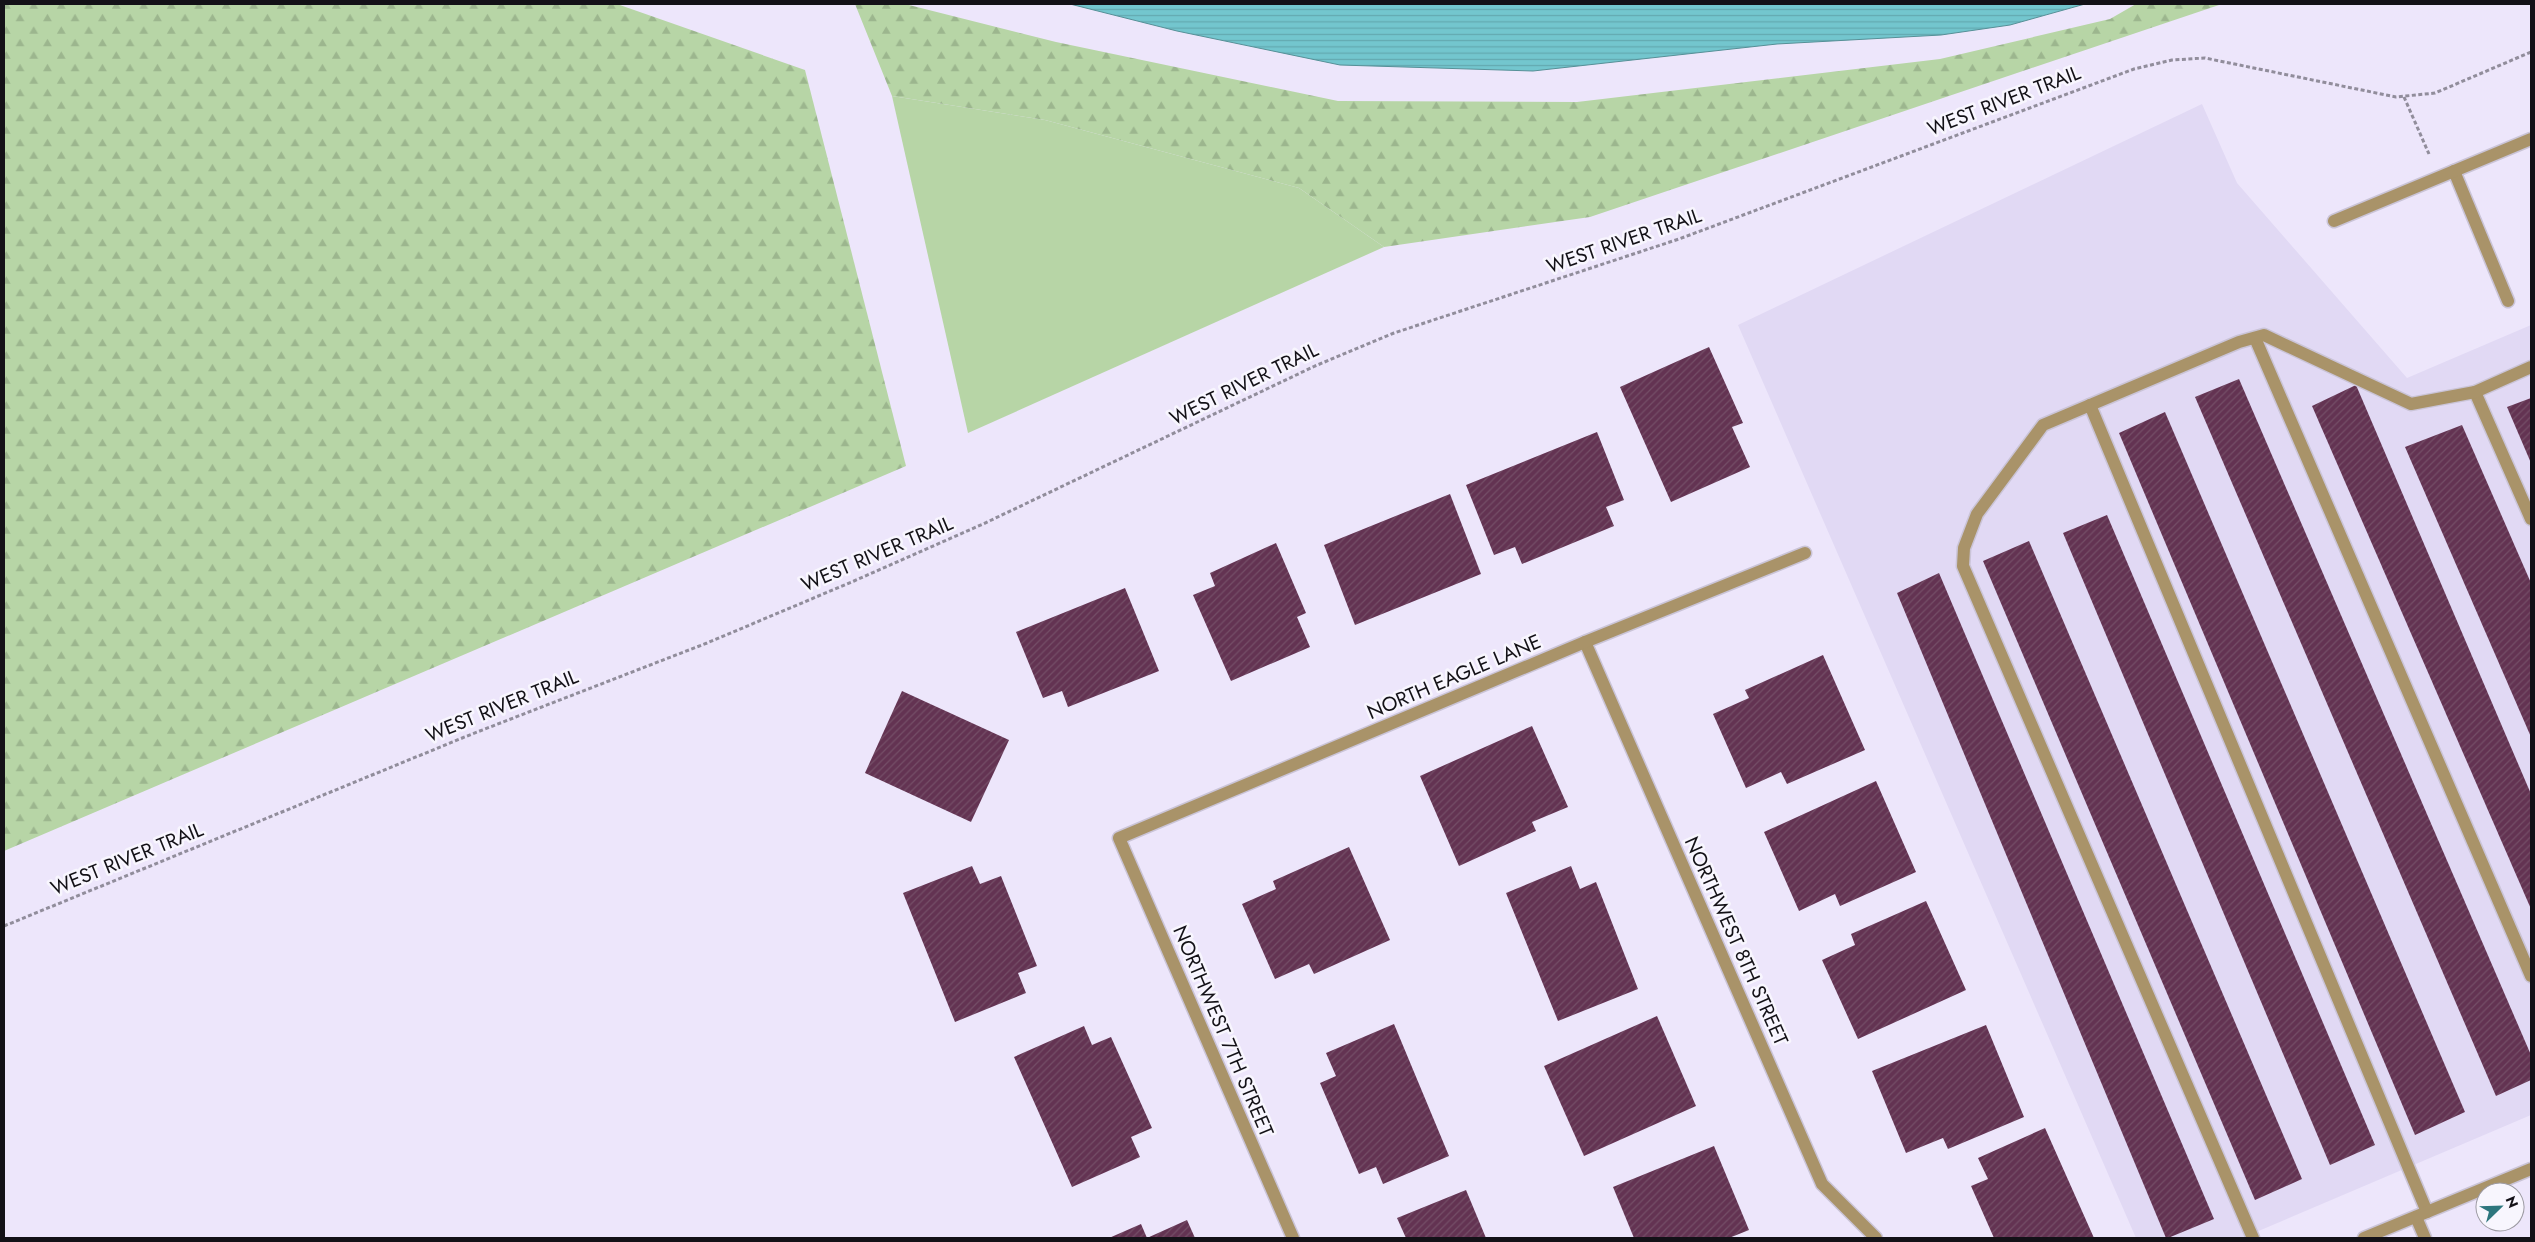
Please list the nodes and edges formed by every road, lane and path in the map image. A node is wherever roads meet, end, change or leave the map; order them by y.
1 (2531, 52) edge
2 (2404, 97) junction
3 (2531, 140) edge
4 (2454, 171) junction
5 (2440, 178) junction
6 (2334, 221) dead end
7 (2508, 301) dead end
8 (2255, 338) junction
9 (2531, 368) edge
10 (2475, 392) junction
11 (2090, 405) junction
12 (2531, 519) edge
13 (1805, 553) dead end
14 (1585, 642) junction
15 (1119, 838) joint
16 (4, 926) edge
17 (2531, 976) edge
18 (2531, 1169) edge
19 (2421, 1214) junction
20 (1293, 1238) edge
21 (1876, 1238) edge
22 (2253, 1238) edge
23 (2364, 1238) edge
24 (2425, 1238) edge

1 - 2 path, WEST RIVER TRAIL
2 - 5 path
2 - 16 path, WEST RIVER TRAIL
3 - 4 street
4 - 5 street
4 - 7 street
5 - 6 street
8 - 10 street
8 - 11 street
8 - 17 street
9 - 10 street
10 - 12 street
11 - 19 street
11 - 22 street
13 - 14 street, NORTH EAGLE LANE
14 - 15 street, NORTH EAGLE LANE
14 - 21 street, NORTHWEST 8TH STREET
15 - 20 street, NORTHWEST 7TH STREET
18 - 19 street
19 - 23 street
19 - 24 street

